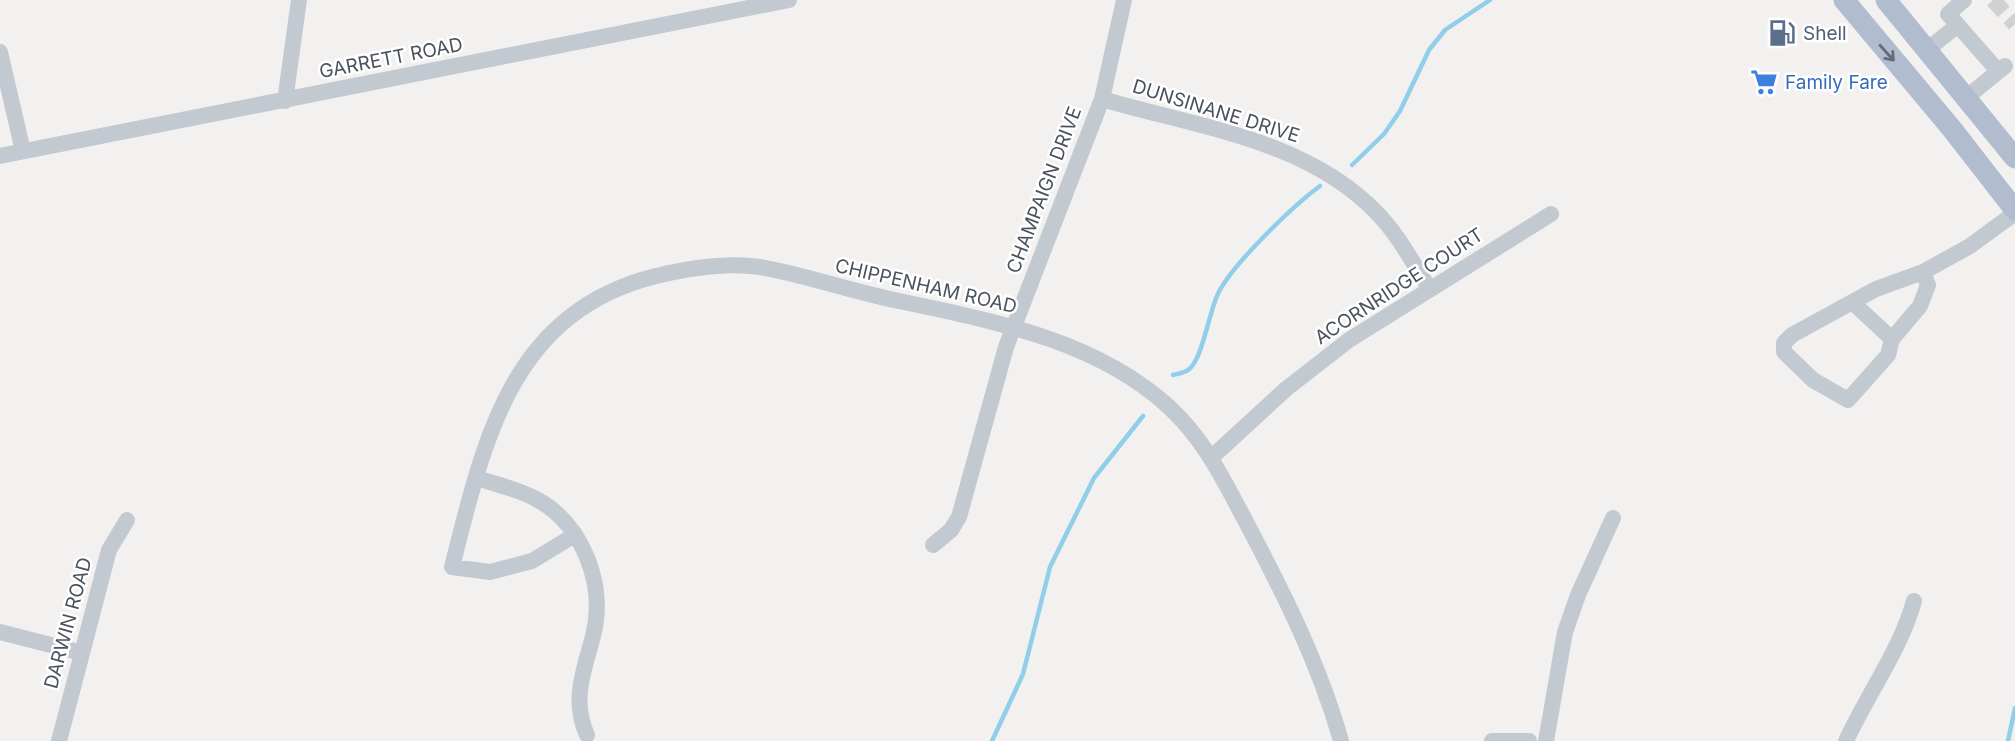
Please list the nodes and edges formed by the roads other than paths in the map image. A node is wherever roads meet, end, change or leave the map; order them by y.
1 (299, 0) edge
2 (789, 0) edge
3 (1124, 0) edge
4 (1844, 0) edge
5 (1886, 0) edge
6 (1964, 0) edge
7 (711, 7) edge
8 (1958, 25) junction
9 (1928, 49) junction
10 (0, 52) edge
11 (1967, 97) junction
12 (1102, 100) junction
13 (285, 101) junction
14 (23, 151) junction
15 (0, 156) edge
16 (2015, 158) edge
17 (2015, 212) edge
18 (1551, 214) dead end
19 (1923, 272) junction
20 (1429, 288) junction
21 (1852, 302) junction
22 (1013, 327) junction
23 (1892, 340) junction
24 (1212, 457) junction
25 (477, 478) junction
26 (1613, 518) dead end
27 (127, 520) dead end
28 (573, 536) junction
29 (933, 545) dead end
30 (1914, 601) dead end
31 (0, 632) edge
32 (82, 653) junction
33 (587, 735) dead end
34 (59, 741) edge
35 (1341, 741) edge
36 (1492, 741) edge
37 (1529, 741) edge
38 (1546, 741) edge
39 (1846, 741) edge

1 - 13 street
2 - 7 street, GARRETT ROAD
3 - 12 street, CHAMPAIGN DRIVE
4 -> 17 main road
5 - 9 main road
6 - 8 street
7 - 13 street, GARRETT ROAD
8 - 9 street
8 - 11 street
9 - 11 main road
10 - 14 street
11 - 16 main road
12 - 20 street, DUNSINANE DRIVE
12 - 22 street, CHAMPAIGN DRIVE
13 - 14 street, GARRETT ROAD
14 - 15 street, GARRETT ROAD
17 - 19 street
18 - 20 street, ACORNRIDGE COURT
19 - 21 street
19 - 23 street
20 - 24 street, ACORNRIDGE COURT
21 - 23 street
21 - 23 street
22 - 24 street, CHIPPENHAM ROAD
22 - 25 street, CHIPPENHAM ROAD
22 - 29 street, CHAMPAIGN DRIVE
24 - 35 street, CHIPPENHAM ROAD
25 - 28 street
25 - 28 street, CHIPPENHAM ROAD
26 - 38 street
27 - 32 street, DARWIN ROAD
28 - 33 street
30 - 39 street
31 - 32 street
32 - 34 street, DARWIN ROAD
36 - 37 street

